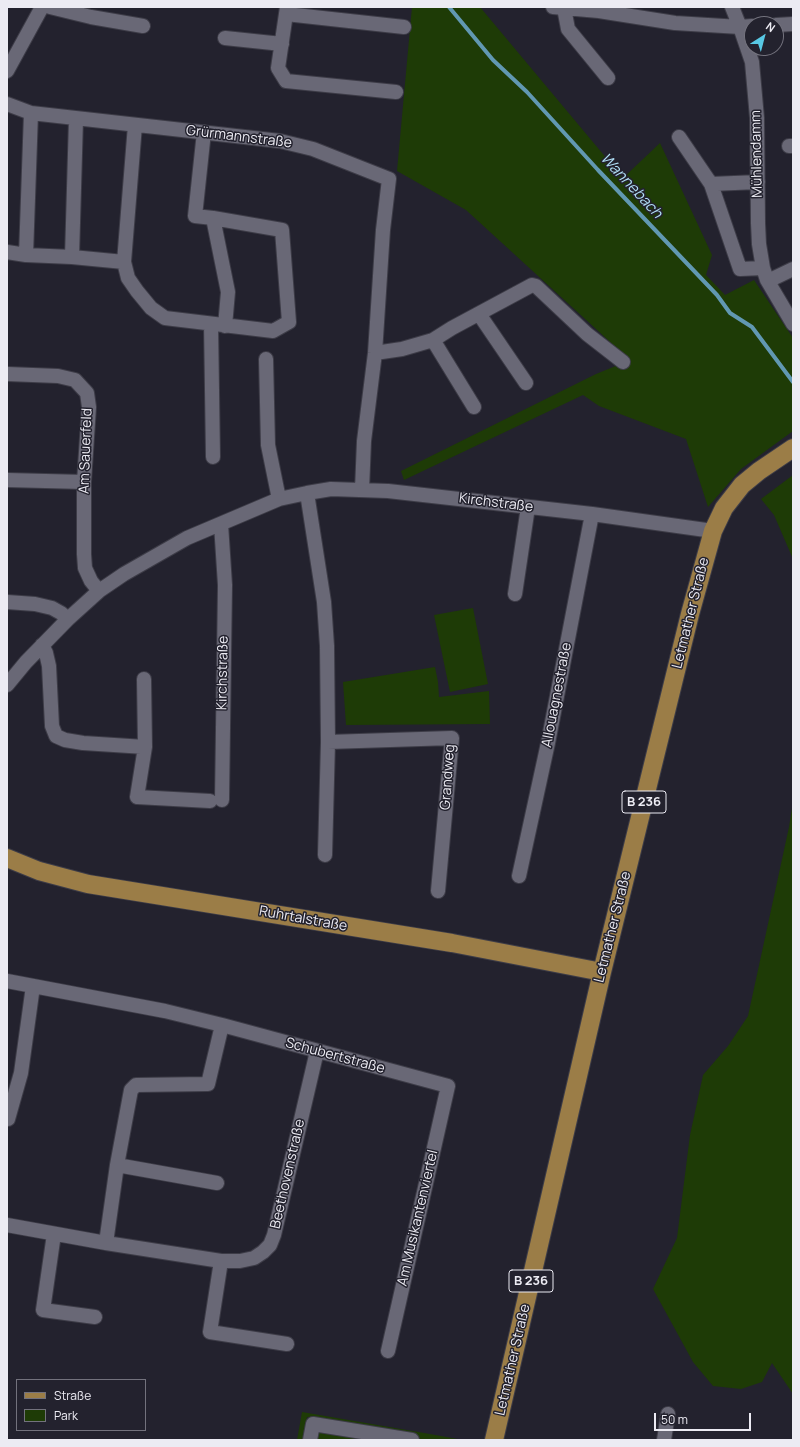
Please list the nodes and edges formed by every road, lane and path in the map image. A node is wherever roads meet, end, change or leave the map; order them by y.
1 (42, 7) edge
2 (50, 7) edge
3 (732, 7) edge
4 (559, 8) edge
5 (599, 9) edge
6 (287, 11) edge
7 (744, 23) edge
8 (143, 26) dead end
9 (744, 26) edge
10 (404, 27) dead end
11 (225, 38) dead end
12 (282, 44) junction
13 (751, 56) edge
14 (7, 71) edge
15 (608, 78) dead end
16 (396, 92) dead end
17 (7, 104) edge
18 (31, 113) junction
19 (76, 119) junction
20 (135, 126) junction
21 (204, 132) junction
22 (679, 137) dead end
23 (758, 182) junction
24 (711, 184) junction
25 (213, 218) junction
26 (7, 252) edge
27 (26, 255) junction
28 (72, 257) junction
29 (124, 262) junction
30 (793, 269) edge
31 (766, 276) junction
32 (479, 314) junction
33 (211, 324) junction
34 (793, 324) edge
35 (225, 326) junction
36 (433, 340) junction
37 (375, 353) junction
38 (266, 359) dead end
39 (623, 362) dead end
40 (7, 374) edge
41 (526, 383) dead end
42 (474, 407) dead end
43 (793, 448) edge
44 (212, 457) dead end
45 (7, 480) edge
46 (84, 482) junction
47 (362, 490) junction
48 (307, 492) junction
49 (279, 499) junction
50 (528, 507) junction
51 (592, 514) junction
52 (221, 524) junction
53 (713, 531) junction
54 (99, 591) junction
55 (515, 594) dead end
56 (7, 602) edge
57 (68, 619) junction
58 (42, 645) junction
59 (144, 679) dead end
60 (7, 685) edge
61 (328, 742) junction
62 (146, 747) junction
63 (325, 855) dead end
64 (7, 858) edge
65 (519, 876) dead end
66 (438, 891) dead end
67 (602, 972) junction
68 (7, 981) edge
69 (33, 986) junction
70 (222, 1025) junction
71 (316, 1051) junction
72 (448, 1086) joint
73 (7, 1120) edge
74 (117, 1165) junction
75 (218, 1183) dead end
76 (7, 1225) edge
77 (54, 1234) junction
78 (106, 1243) junction
79 (221, 1261) junction
80 (95, 1317) dead end
81 (287, 1344) dead end
82 (388, 1351) dead end
83 (668, 1414) dead end
84 (310, 1440) edge
85 (412, 1440) edge
86 (494, 1440) edge
87 (664, 1440) edge

1 - 14 street
2 - 8 street
3 - 7 street, Mühlendamm
4 - 5 street
4 - 15 street
5 - 9 street
6 - 10 street
6 - 12 street
11 - 12 street
12 - 16 street
13 - 23 street, Mühlendamm
17 - 18 street, Grürmannstraße
18 - 19 street, Grürmannstraße
18 - 27 street
19 - 20 street, Grürmannstraße
19 - 28 street
20 - 21 street, Grürmannstraße
20 - 29 street
21 - 25 street
21 - 37 street, Grürmannstraße
22 - 24 street
23 - 24 street
23 - 31 street, Mühlendamm
24 - 31 street
25 - 35 street
25 - 35 street
26 - 27 street
27 - 28 street
28 - 29 street
29 - 33 street
30 - 31 street
31 - 34 street, Mühlendamm
32 - 36 street
32 - 39 street
32 - 41 street
33 - 35 street
33 - 44 street
36 - 37 street
36 - 42 street
37 - 47 street, Grürmannstraße
38 - 49 street
40 - 46 street, Am Sauerfeld
43 - 53 main road, Letmather Straße / B 236
45 - 46 street
46 - 54 street, Am Sauerfeld
47 - 48 street, Kirchstraße
47 - 50 street, Kirchstraße
48 - 49 street, Kirchstraße
48 - 61 street
49 - 52 street, Kirchstraße
50 - 51 street, Kirchstraße
50 - 55 street
51 - 53 street, Kirchstraße
51 - 65 street, Allouagnestraße
52 - 54 street, Kirchstraße
52 - 62 street, Kirchstraße
53 - 67 main road, Letmather Straße / B 236
54 - 57 street, Kirchstraße
56 - 57 street
57 - 58 street, Kirchstraße
58 - 60 street, Kirchstraße
58 - 62 street
59 - 62 street, Kirchstraße
61 - 63 street
61 - 66 street, Grandweg
64 - 67 main road, Ruhrtalstraße
67 - 86 main road, Letmather Straße / B 236
68 - 69 street, Schubertstraße
69 - 70 street, Schubertstraße
69 - 73 street
70 - 71 street, Schubertstraße
70 - 74 street
71 - 72 street, Schubertstraße
71 - 79 street, Beethovenstraße
72 - 82 street, Am Musikantenviertel
74 - 75 street
74 - 78 street
76 - 77 street, Beethovenstraße
77 - 78 street, Beethovenstraße
77 - 80 street
78 - 79 street, Beethovenstraße
79 - 81 street
83 - 87 street
84 - 85 street

